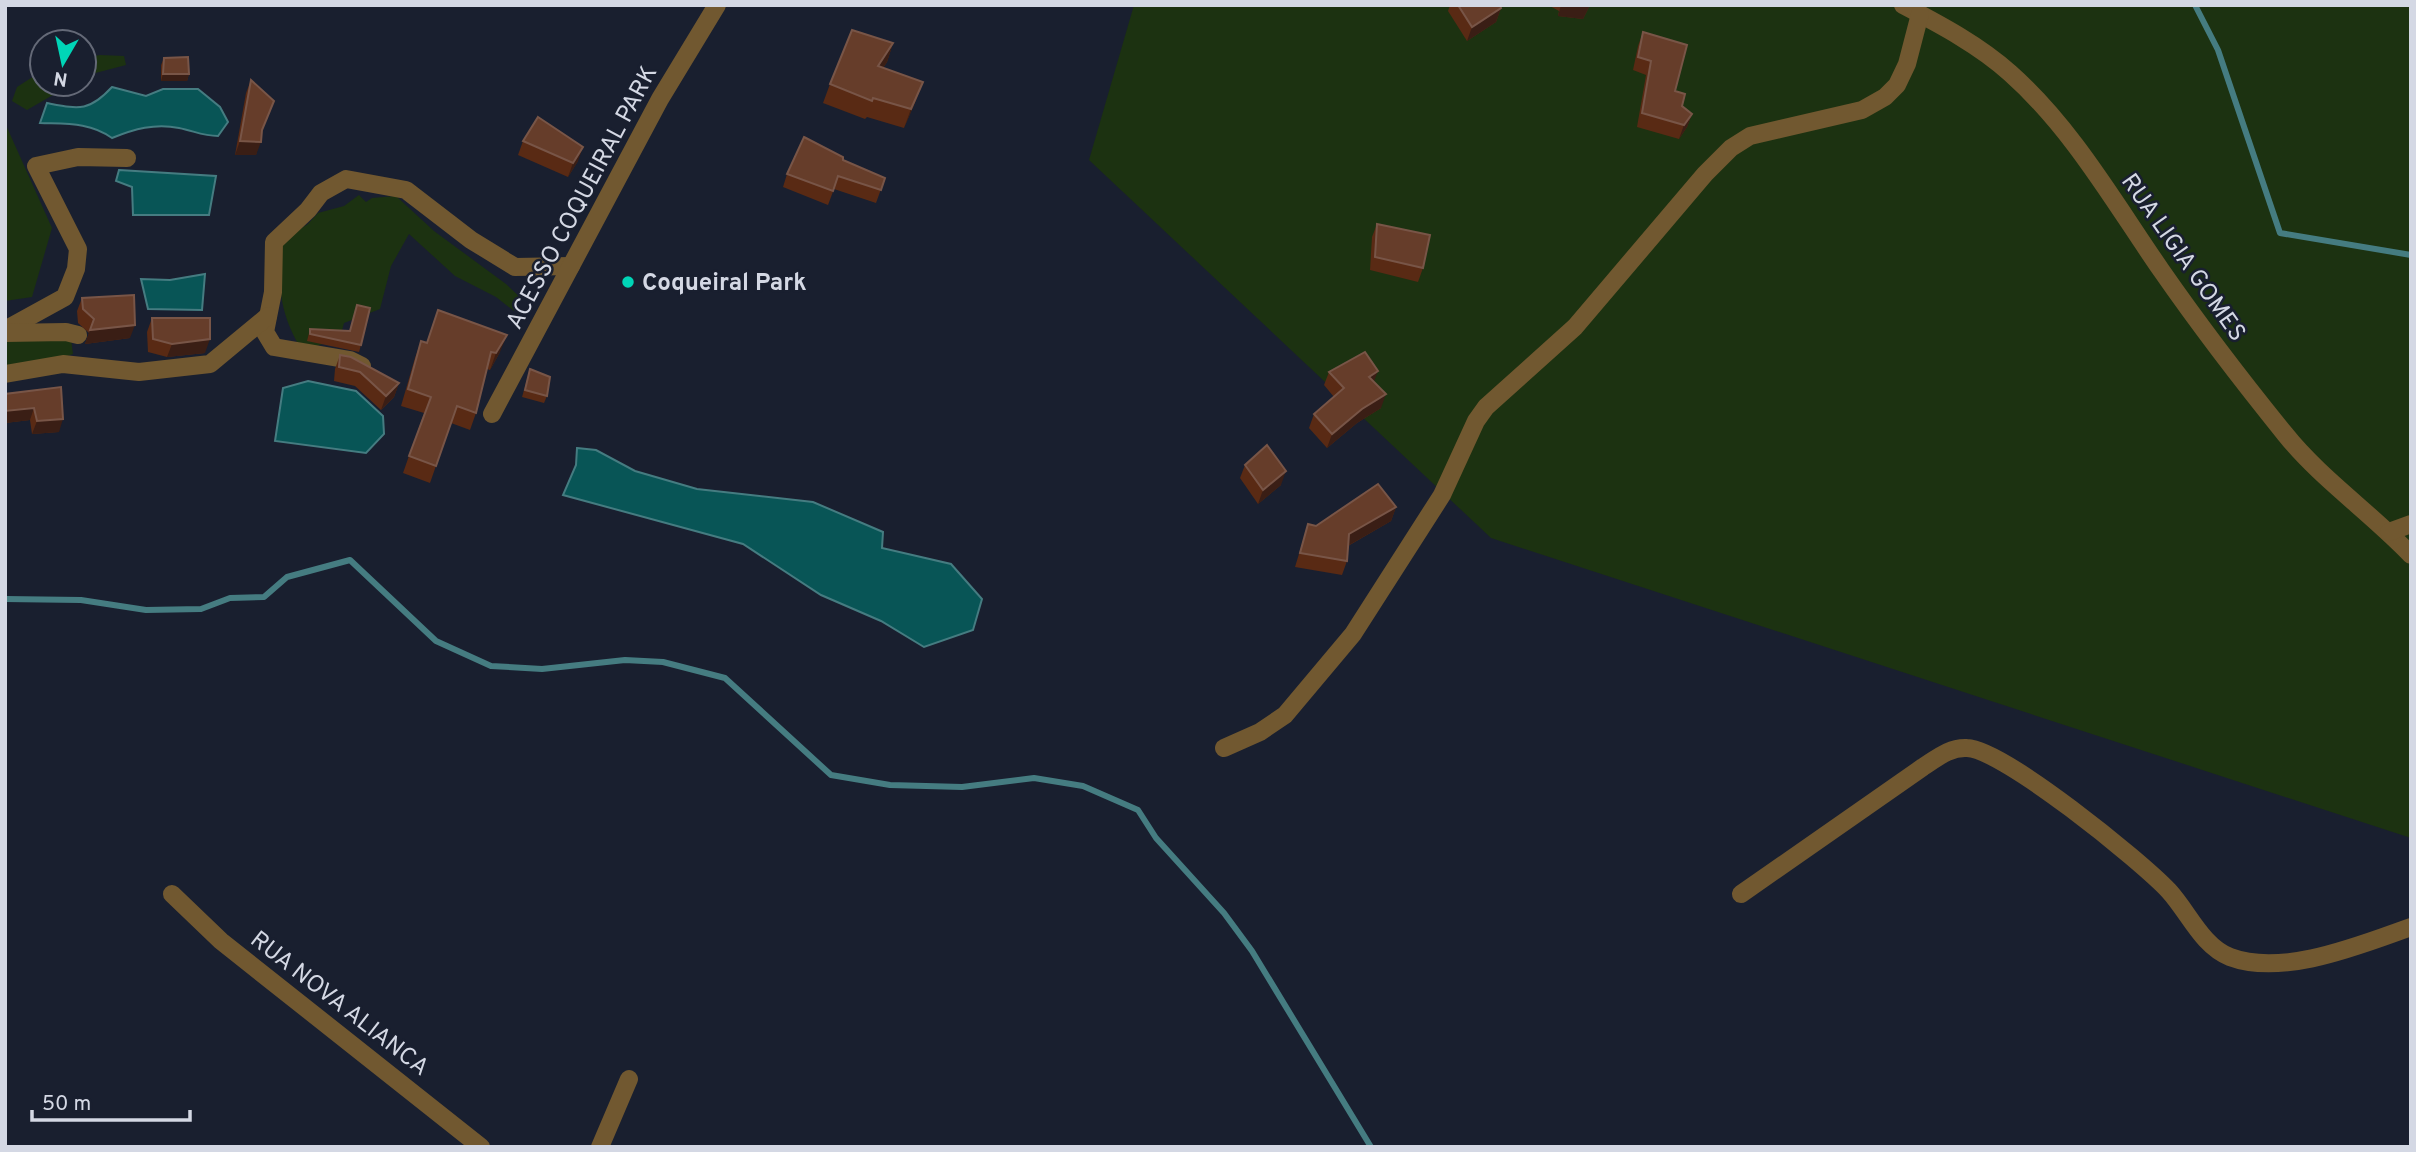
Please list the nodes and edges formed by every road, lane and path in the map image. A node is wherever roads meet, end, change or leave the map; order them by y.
1 (718, 5) edge
2 (1903, 5) edge
3 (1920, 14) junction
4 (127, 158) dead end
5 (571, 266) junction
6 (268, 316) junction
7 (5, 331) edge
8 (78, 335) dead end
9 (5, 374) edge
10 (374, 374) edge
11 (492, 414) dead end
12 (2411, 524) edge
13 (2389, 532) junction
14 (2411, 555) edge
15 (1224, 748) dead end
16 (172, 894) dead end
17 (1741, 894) dead end
18 (2411, 927) edge
19 (629, 1079) dead end
20 (481, 1147) edge
21 (600, 1147) edge

1 - 5 street, ACESSO COQUEIRAL PARK
2 - 3 street, RUA LIGIA GOMES
3 - 13 street, RUA LIGIA GOMES
3 - 15 street
4 - 7 street
5 - 6 street
5 - 11 street, ACESSO COQUEIRAL PARK
6 - 9 street
6 - 10 street
7 - 8 street
12 - 13 street
13 - 14 street, RUA LIGIA GOMES
16 - 20 street, RUA NOVA ALIANCA
17 - 18 street
19 - 21 street

